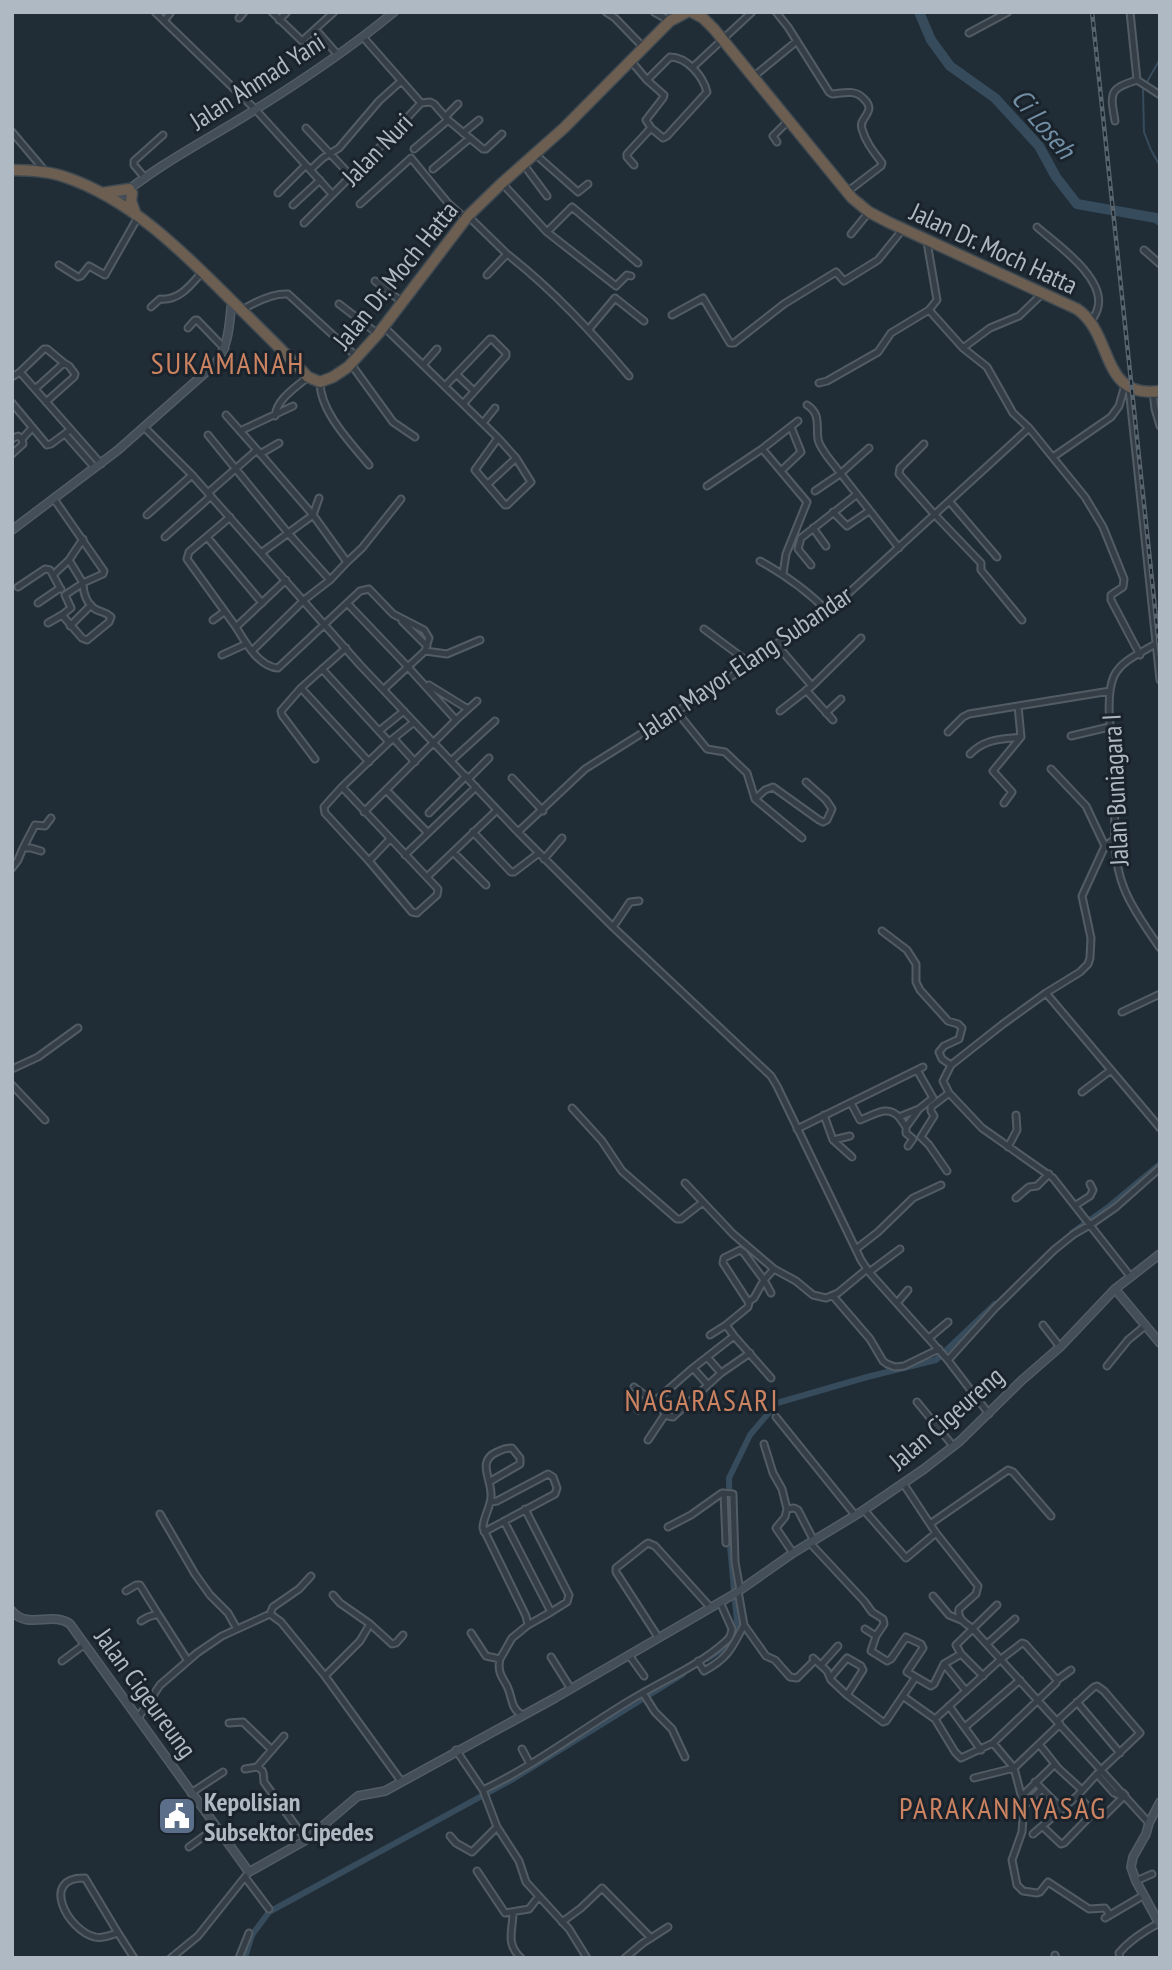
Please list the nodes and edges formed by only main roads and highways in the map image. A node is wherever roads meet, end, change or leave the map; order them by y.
1 (690, 12) edge
2 (12, 170) edge
3 (102, 193) junction
4 (137, 216) junction
5 (1156, 391) edge

1 - 4 highway, Jalan Dr. Moch Hatta
1 - 5 highway, Jalan Dr. Moch Hatta
2 - 3 highway, Jalan Dr. Moch Hatta
3 - 4 highway, Jalan Dr. Moch Hatta
3 - 4 highway

